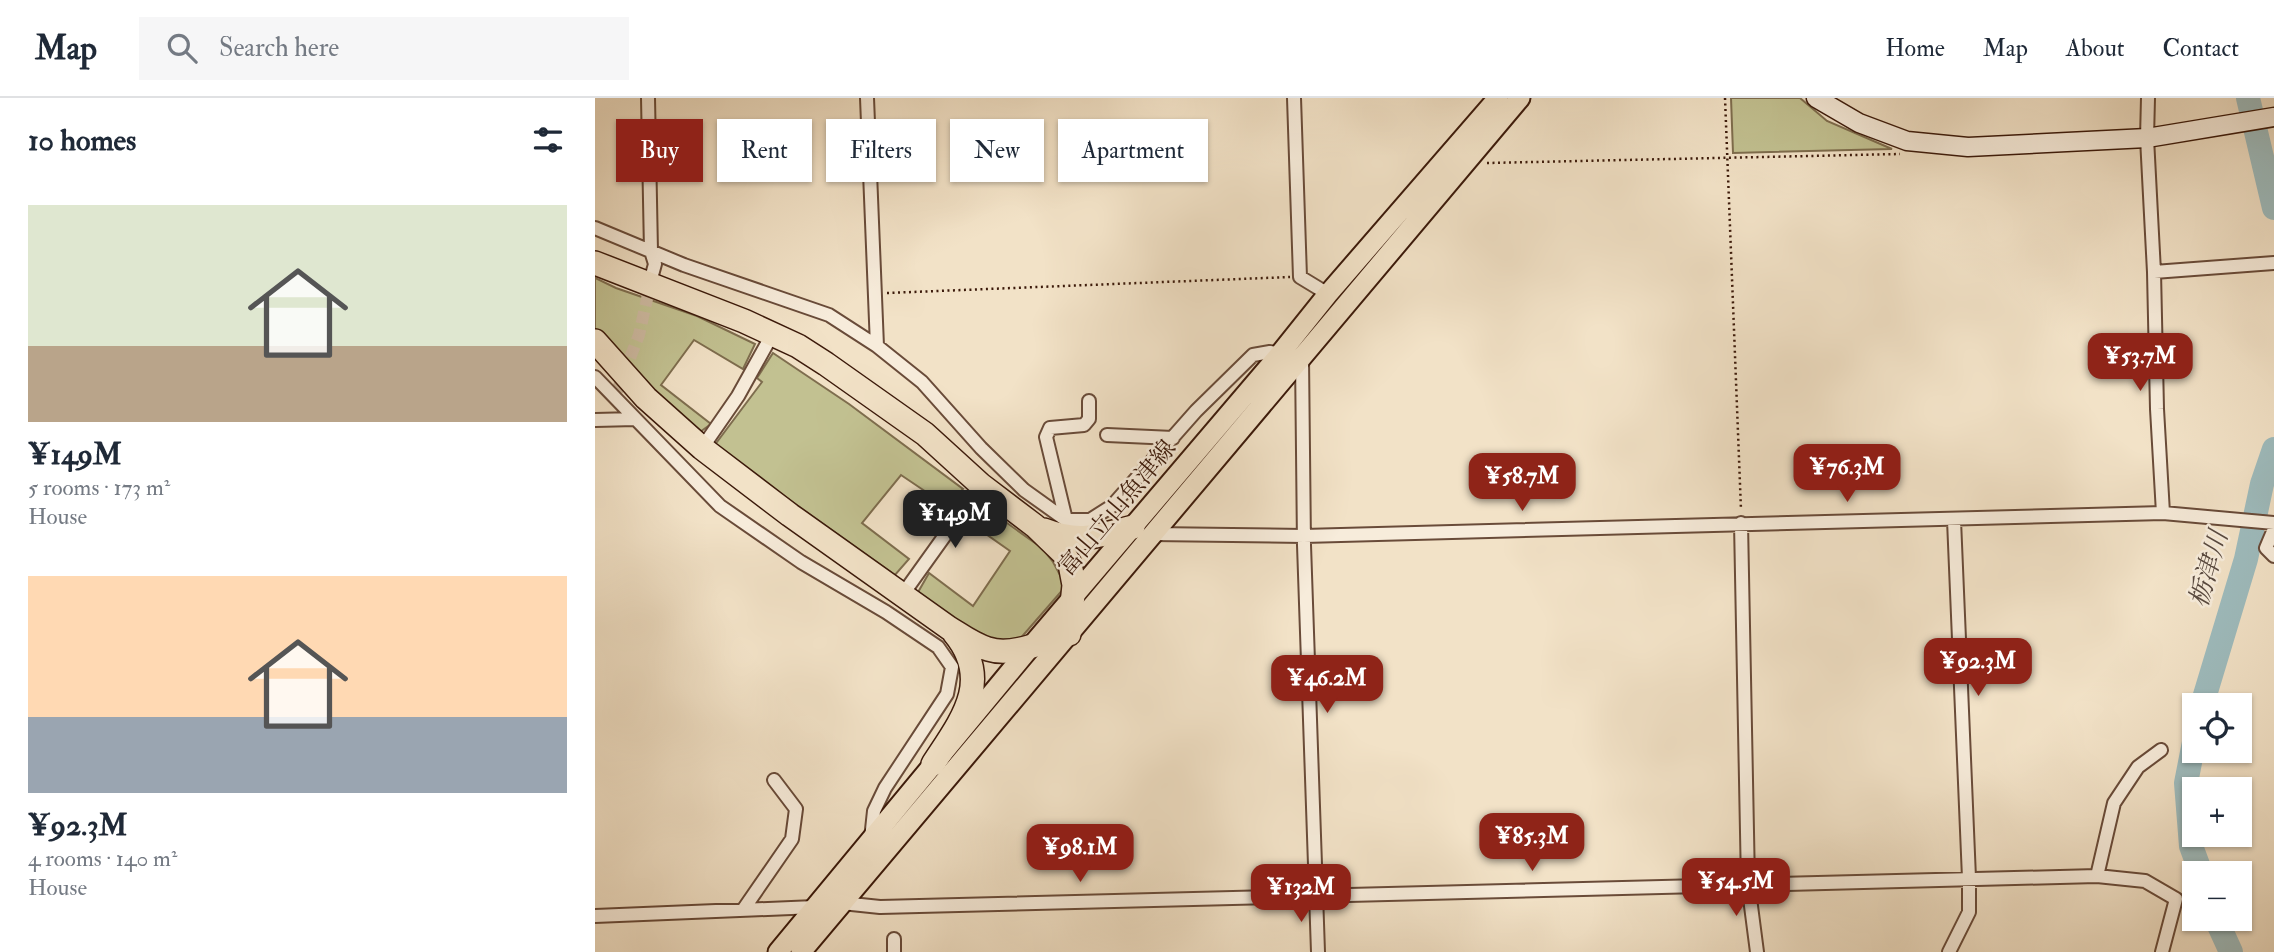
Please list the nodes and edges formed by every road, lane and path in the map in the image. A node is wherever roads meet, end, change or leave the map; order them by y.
1 (648, 98) edge
2 (867, 98) edge
3 (1294, 98) edge
4 (1498, 98) edge
5 (1520, 98) edge
6 (1725, 98) edge
7 (1816, 98) edge
8 (2148, 98) edge
9 (2274, 117) edge
10 (2147, 138) junction
11 (1907, 141) junction
12 (1729, 158) junction
13 (1466, 161) junction
14 (595, 228) edge
15 (651, 251) junction
16 (595, 264) edge
17 (2268, 264) edge
18 (2154, 272) junction
19 (652, 275) tunnel mouth
20 (1300, 277) junction
21 (874, 294) junction
22 (1328, 294) junction
23 (773, 333) junction
24 (595, 341) edge
25 (877, 346) junction
26 (1280, 354) junction
27 (1302, 357) junction
28 (595, 377) edge
29 (1089, 401) dead end
30 (635, 419) junction
31 (595, 420) edge
32 (1107, 435) dead end
33 (1173, 438) junction
34 (702, 448) junction
35 (981, 485) junction
36 (2163, 513) junction
37 (1066, 520) junction
38 (1954, 520) junction
39 (1741, 523) junction
40 (2274, 523) edge
41 (1035, 526) junction
42 (2274, 529) edge
43 (1143, 531) junction
44 (1304, 536) junction
45 (2274, 556) edge
46 (902, 594) junction
47 (1073, 598) junction
48 (949, 628) junction
49 (1069, 634) junction
50 (1033, 644) junction
51 (2161, 750) dead end
52 (933, 764) junction
53 (774, 780) dead end
54 (870, 842) junction
55 (2097, 876) junction
56 (1969, 878) junction
57 (1748, 883) junction
58 (1317, 895) junction
59 (842, 903) junction
60 (815, 907) junction
61 (743, 909) junction
62 (595, 916) edge
63 (778, 952) edge
64 (801, 952) edge
65 (1318, 952) edge
66 (1757, 952) edge
67 (1949, 952) edge
68 (2162, 952) edge

1 - 15 street
2 - 21 street
3 - 20 street
4 - 22 main road, 富山立山魚津線
5 - 13 main road, 富山立山魚津線
6 - 12 path
7 - 11 street
8 - 10 street
9 - 10 street
10 - 11 street
10 - 18 street
11 - 12 path
12 - 13 path
12 - 39 path
13 - 27 main road, 富山立山魚津線
14 - 15 street
15 - 19 street
15 - 25 street
16 - 23 highway
17 - 18 street
18 - 36 street
20 - 21 path
20 - 22 street
21 - 25 street
22 - 26 main road, 富山立山魚津線
23 - 34 street
23 - 35 highway
24 - 34 highway
25 - 37 street
26 - 33 street
26 - 43 main road, 富山立山魚津線
27 - 43 main road, 富山立山魚津線
27 - 44 street
28 - 30 street
29 - 37 street
30 - 31 street
30 - 54 street
32 - 33 street
33 - 37 street
34 - 46 highway
35 - 41 highway
35 - 46 street
36 - 38 street
36 - 40 street
38 - 39 street
38 - 56 street
39 - 44 street
39 - 57 street
41 - 43 highway
41 - 47 highway
42 - 45 street
43 - 44 street
43 - 47 main road, 富山立山魚津線
43 - 49 main road, 富山立山魚津線
44 - 58 street
46 - 48 highway
47 - 49 highway
47 - 50 main road, 富山立山魚津線
48 - 50 highway
48 - 52 highway
49 - 50 highway
49 - 59 main road, 富山立山魚津線
50 - 52 main road, 富山立山魚津線
51 - 55 street
52 - 54 main road, 富山立山魚津線
53 - 61 street
54 - 60 main road, 富山立山魚津線
55 - 56 street
55 - 68 street
56 - 57 street
56 - 67 street
57 - 58 street
57 - 66 street
58 - 59 street
58 - 65 street
59 - 64 main road, 富山立山魚津線
60 - 61 street
60 - 63 main road, 富山立山魚津線
61 - 62 street

